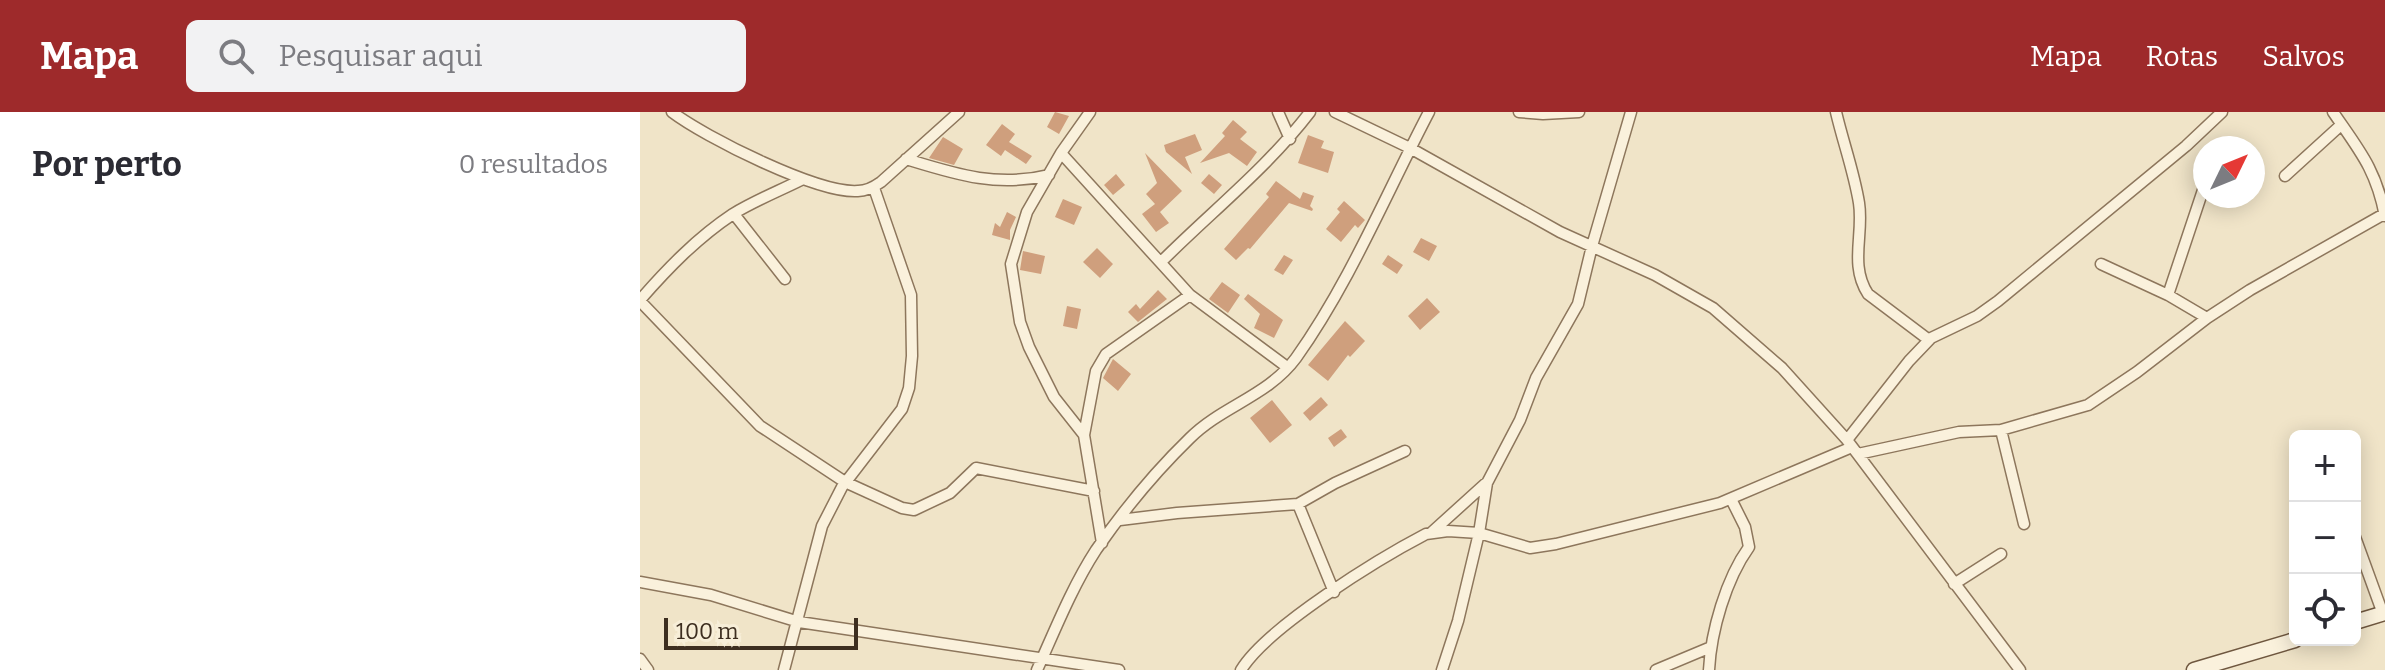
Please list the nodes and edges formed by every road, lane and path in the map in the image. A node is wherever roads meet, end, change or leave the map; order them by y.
1 (945, 112) edge
2 (959, 112) edge
3 (1090, 112) edge
4 (1278, 112) edge
5 (1310, 112) edge
6 (1335, 112) edge
7 (1429, 112) edge
8 (1519, 112) edge
9 (1579, 112) edge
10 (1631, 112) edge
11 (1836, 112) edge
12 (2222, 112) edge
13 (2333, 112) edge
14 (678, 114) edge
15 (2341, 125) junction
16 (935, 132) junction
17 (1290, 139) junction
18 (1410, 148) junction
19 (1061, 153) junction
20 (906, 159) junction
21 (1049, 175) junction
22 (2285, 176) dead end
23 (801, 180) junction
24 (874, 188) junction
25 (2384, 196) edge
26 (2197, 208) edge
27 (734, 214) junction
28 (2385, 215) edge
29 (1592, 246) junction
30 (1161, 262) junction
31 (2101, 264) dead end
32 (785, 279) dead end
33 (1190, 295) junction
34 (2168, 295) junction
35 (640, 301) edge
36 (2207, 318) junction
37 (1929, 340) junction
38 (1287, 367) junction
39 (2001, 430) junction
40 (1084, 435) junction
41 (1852, 447) junction
42 (1405, 451) dead end
43 (845, 482) junction
44 (1487, 483) junction
45 (1094, 491) junction
46 (1731, 499) junction
47 (1298, 504) junction
48 (1120, 520) junction
49 (2024, 524) dead end
50 (1432, 532) junction
51 (1479, 533) junction
52 (1102, 543) junction
53 (2361, 553) edge
54 (2001, 554) dead end
55 (640, 582) edge
56 (1954, 584) junction
57 (1334, 592) junction
58 (2384, 613) edge
59 (2361, 620) edge
60 (799, 622) junction
61 (2289, 642) edge
62 (1711, 647) junction
63 (1043, 657) junction
64 (640, 659) edge
65 (648, 670) edge
66 (784, 670) edge
67 (1037, 670) edge
68 (1119, 670) edge
69 (1241, 670) edge
70 (1442, 670) edge
71 (1656, 670) edge
72 (1709, 670) edge
73 (2020, 670) edge
74 (2196, 670) edge

1 - 16 street
2 - 16 street
3 - 19 street
4 - 17 street
5 - 17 street
6 - 18 street
7 - 18 street
8 - 9 street
10 - 29 street
11 - 37 street
12 - 37 street
13 - 15 street
14 - 23 street
15 - 22 street
15 - 25 street
16 - 20 street
17 - 30 street
18 - 29 street
18 - 38 street
19 - 21 street
19 - 30 street
20 - 21 street
20 - 24 street
21 - 40 street
23 - 24 street
23 - 27 street
24 - 43 street
25 - 28 street
26 - 34 street
27 - 32 street
27 - 35 street
28 - 36 street
29 - 41 street
29 - 44 street
30 - 33 street
31 - 34 street
33 - 38 street
33 - 40 street
34 - 36 street
35 - 43 street
36 - 39 street
37 - 41 street
38 - 48 street
39 - 41 street
39 - 49 street
40 - 45 street
41 - 46 street
41 - 56 street
42 - 47 street
43 - 45 street
43 - 60 street
44 - 50 street
44 - 51 street
45 - 52 street
46 - 51 street
46 - 62 street
47 - 48 street
47 - 57 street
48 - 52 street
50 - 51 street
50 - 57 street
51 - 70 street
52 - 63 street
53 - 58 street
54 - 56 street
55 - 60 street
56 - 73 street
57 - 69 street
58 - 59 street
60 - 63 street
60 - 66 street
61 - 74 street
62 - 71 street
62 - 72 street
63 - 67 street
63 - 68 street
64 - 65 street

